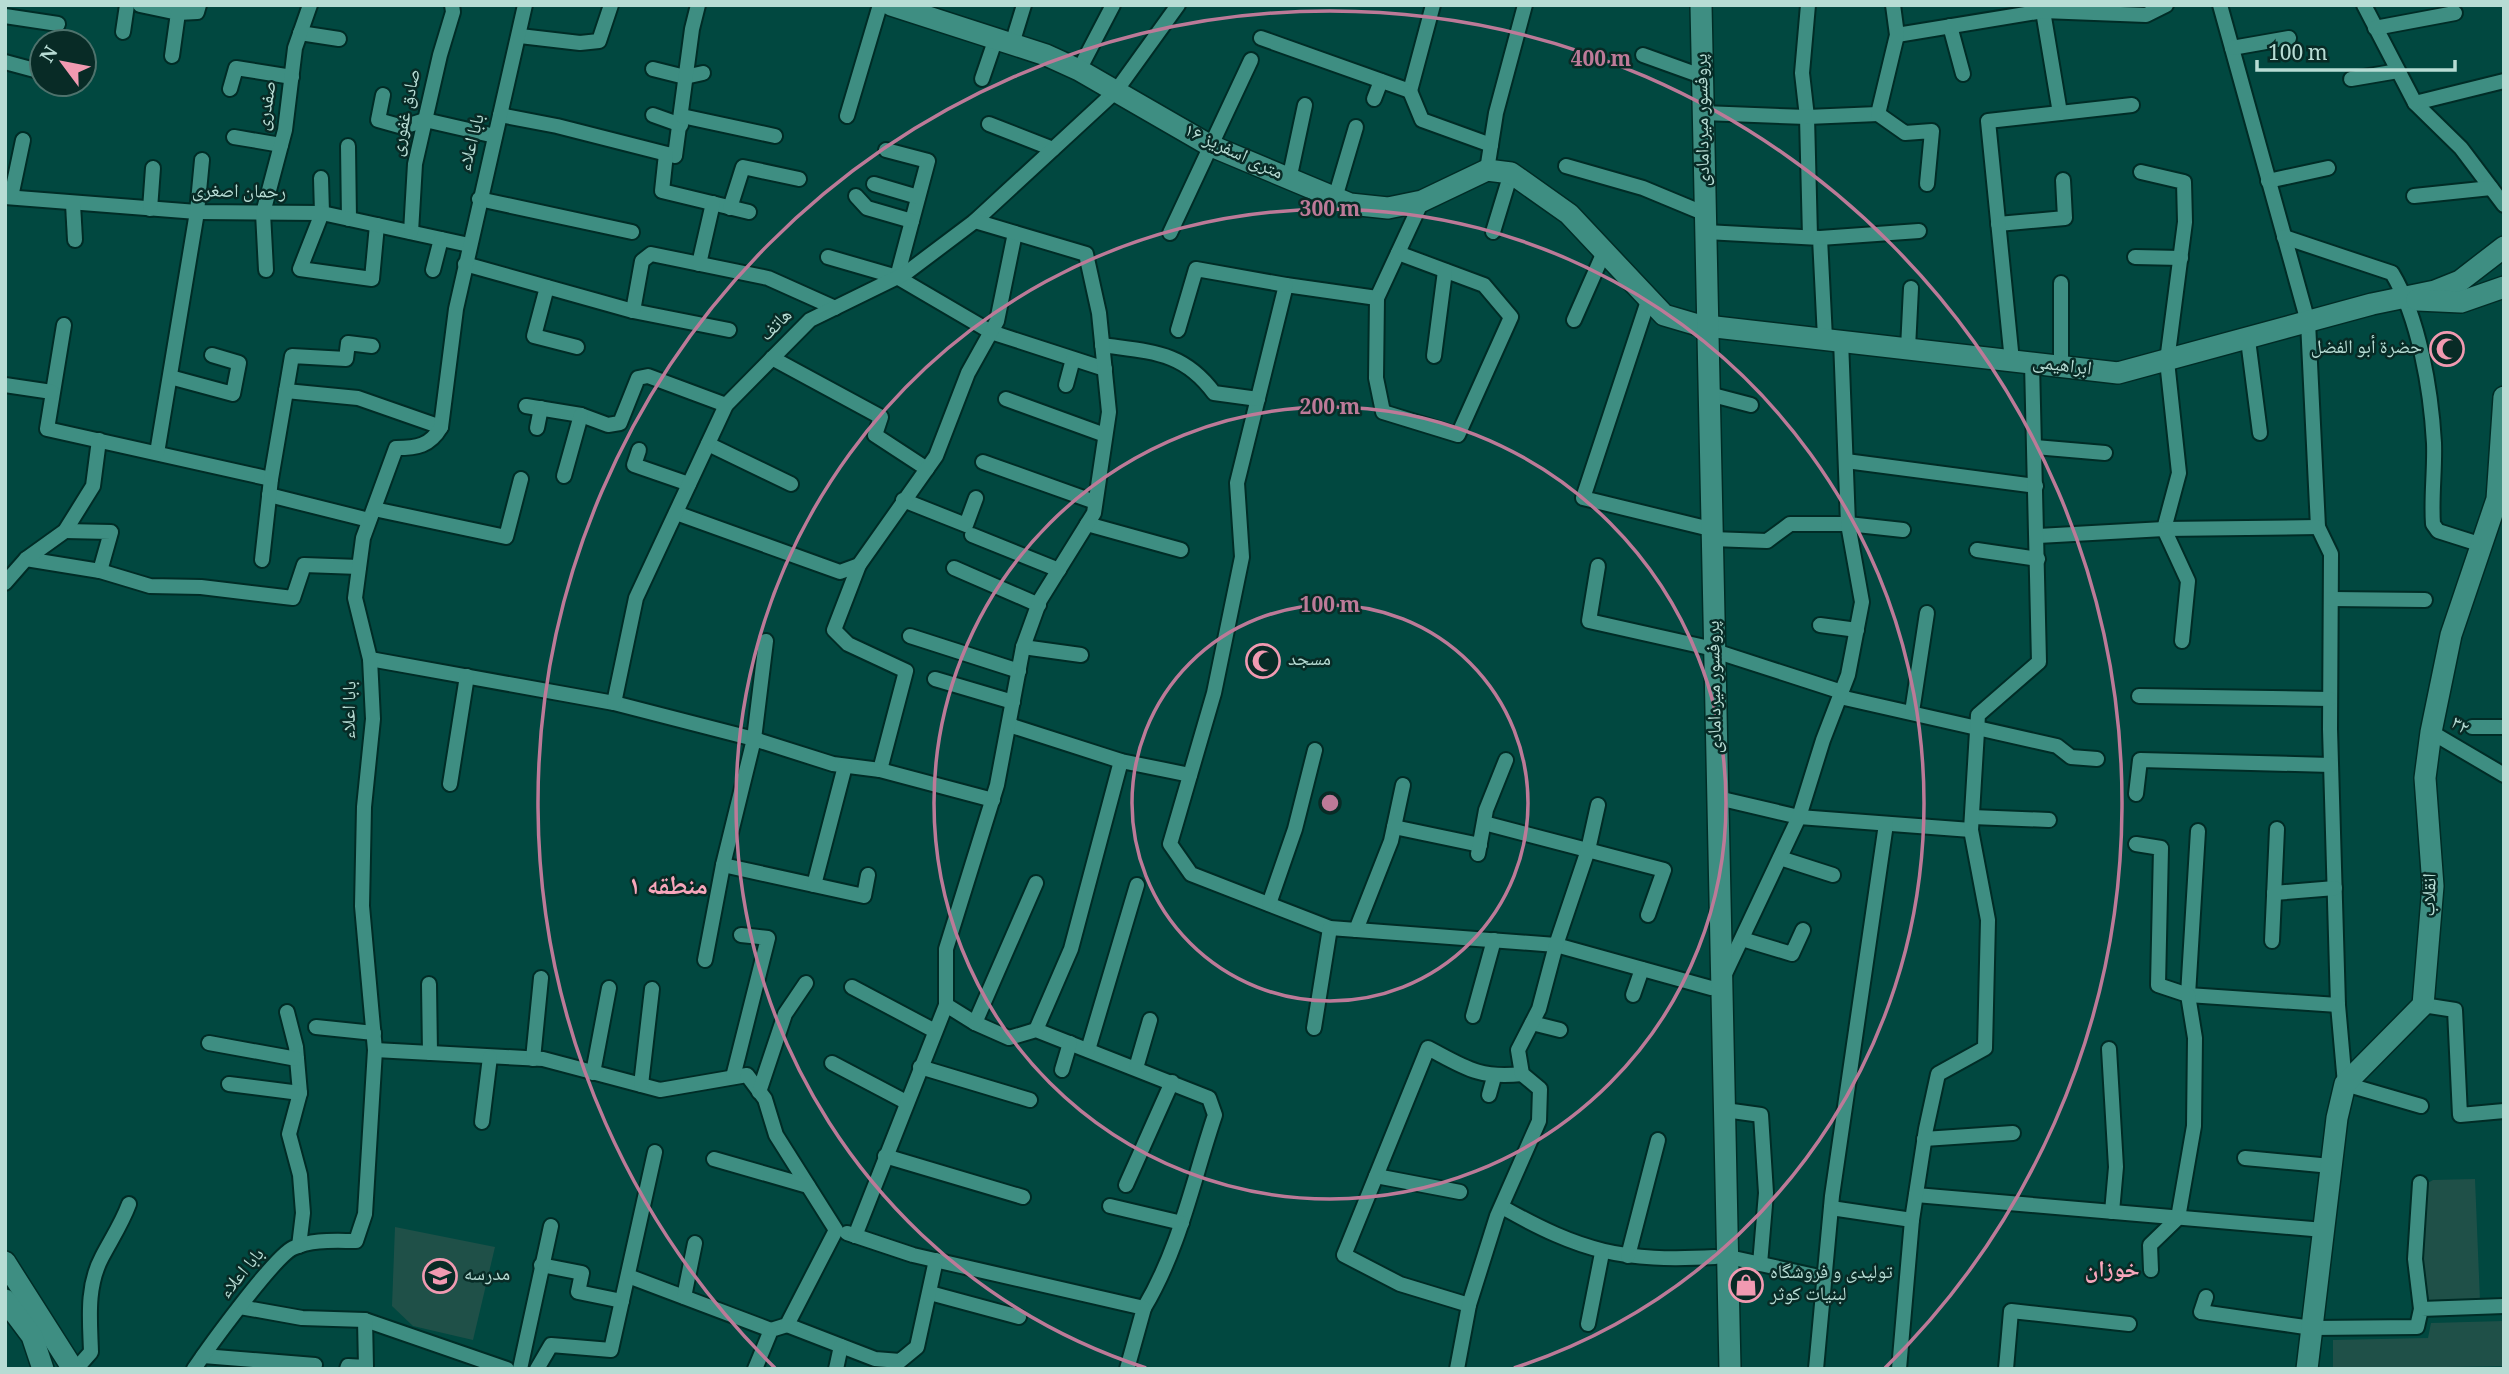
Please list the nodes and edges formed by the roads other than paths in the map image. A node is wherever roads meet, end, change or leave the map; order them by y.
1 (127, 5) edge
2 (140, 5) edge
3 (199, 5) edge
4 (310, 5) edge
5 (452, 5) edge
6 (611, 5) edge
7 (698, 5) edge
8 (880, 5) edge
9 (891, 5) edge
10 (1024, 5) edge
11 (1113, 5) edge
12 (1178, 5) edge
13 (1433, 5) edge
14 (1525, 5) edge
15 (1808, 5) edge
16 (1893, 5) edge
17 (2166, 5) edge
18 (2220, 5) edge
19 (2364, 5) edge
20 (523, 6) edge
21 (1693, 6) edge
22 (2067, 9) edge
23 (2144, 10) edge
24 (932, 11) edge
25 (2043, 11) junction
26 (178, 12) junction
27 (1993, 12) edge
28 (2455, 13) dead end
29 (5, 16) edge
30 (58, 24) dead end
31 (1950, 26) junction
32 (2375, 28) junction
33 (123, 32) dead end
34 (300, 33) junction
35 (1897, 35) junction
36 (520, 36) junction
37 (339, 38) dead end
38 (1261, 38) dead end
39 (2289, 38) dead end
40 (1004, 41) junction
41 (2232, 48) junction
42 (1643, 55) dead end
43 (172, 56) dead end
44 (1251, 60) dead end
45 (5, 62) edge
46 (28, 68) edge
47 (653, 69) dead end
48 (1079, 70) junction
49 (2398, 71) junction
50 (703, 72) dead end
51 (1693, 73) junction
52 (1963, 74) dead end
53 (292, 76) junction
54 (685, 77) junction
55 (982, 79) dead end
56 (2351, 79) dead end
57 (1381, 81) junction
58 (2504, 81) edge
59 (230, 89) dead end
60 (1409, 91) junction
61 (1116, 92) junction
62 (383, 95) dead end
63 (1374, 99) dead end
64 (2415, 103) junction
65 (1305, 105) dead end
66 (2132, 105) dead end
67 (1703, 113) junction
68 (2060, 113) junction
69 (1878, 114) junction
70 (500, 115) junction
71 (653, 115) dead end
72 (847, 116) dead end
73 (1807, 117) junction
74 (425, 120) junction
75 (681, 120) junction
76 (989, 124) dead end
77 (1356, 127) dead end
78 (495, 136) junction
79 (775, 136) dead end
80 (234, 137) dead end
81 (23, 140) dead end
82 (281, 145) junction
83 (1209, 145) junction
84 (1491, 145) junction
85 (348, 146) dead end
86 (1053, 149) junction
87 (886, 150) dead end
88 (666, 154) junction
89 (202, 160) dead end
90 (1566, 166) dead end
91 (2328, 168) dead end
92 (153, 169) dead end
93 (1487, 170) junction
94 (2141, 172) dead end
95 (1511, 173) junction
96 (321, 178) dead end
97 (799, 179) dead end
98 (1289, 180) junction
99 (2063, 180) dead end
100 (2268, 181) junction
101 (874, 184) dead end
102 (1927, 184) dead end
103 (2491, 188) junction
104 (856, 196) dead end
105 (2414, 196) dead end
106 (8, 197) edge
107 (918, 197) junction
108 (1335, 198) junction
109 (479, 199) junction
110 (1422, 201) junction
111 (713, 203) junction
112 (73, 204) junction
113 (2504, 205) edge
114 (730, 208) junction
115 (150, 209) junction
116 (1696, 210) junction
117 (197, 212) junction
118 (749, 212) dead end
119 (263, 213) junction
120 (321, 213) junction
121 (349, 219) junction
122 (912, 221) junction
123 (975, 221) junction
124 (1998, 224) junction
125 (377, 225) junction
126 (1919, 231) dead end
127 (411, 232) junction
128 (632, 232) dead end
129 (1493, 232) dead end
130 (1706, 232) junction
131 (1015, 233) junction
132 (1170, 233) dead end
133 (1815, 237) junction
134 (2284, 237) junction
135 (441, 239) junction
136 (75, 240) dead end
137 (469, 245) junction
138 (2504, 247) edge
139 (1604, 252) junction
140 (1398, 253) junction
141 (828, 257) dead end
142 (2135, 257) dead end
143 (2180, 258) junction
144 (465, 264) junction
145 (699, 264) junction
146 (266, 270) dead end
147 (433, 270) dead end
148 (1445, 271) junction
149 (897, 277) junction
150 (2061, 282) dead end
151 (1286, 285) junction
152 (547, 287) junction
153 (2504, 287) edge
154 (1911, 288) dead end
155 (1377, 298) junction
156 (1649, 298) junction
157 (2408, 299) junction
158 (2504, 299) edge
159 (835, 308) junction
160 (633, 311) junction
161 (1574, 320) dead end
162 (2308, 322) junction
163 (64, 325) dead end
164 (1703, 325) junction
165 (729, 330) dead end
166 (1178, 330) dead end
167 (990, 332) junction
168 (1833, 339) junction
169 (2248, 340) junction
170 (1102, 345) junction
171 (372, 346) dead end
172 (577, 347) dead end
173 (1908, 348) junction
174 (212, 355) dead end
175 (1434, 355) dead end
176 (772, 358) junction
177 (1073, 359) junction
178 (2167, 361) junction
179 (2022, 362) junction
180 (2061, 366) junction
181 (1105, 369) junction
182 (170, 376) junction
183 (5, 385) edge
184 (1066, 385) dead end
185 (286, 391) junction
186 (51, 392) junction
187 (1709, 394) junction
188 (2504, 397) edge
189 (1006, 399) dead end
190 (1258, 399) junction
191 (726, 405) junction
192 (1751, 405) dead end
193 (580, 415) junction
194 (441, 427) junction
195 (537, 428) dead end
196 (2260, 433) dead end
197 (1105, 435) junction
198 (99, 440) junction
199 (708, 444) junction
200 (2035, 447) junction
201 (639, 450) dead end
202 (157, 453) junction
203 (2105, 453) dead end
204 (1846, 461) junction
205 (984, 462) dead end
206 (926, 469) junction
207 (564, 476) dead end
208 (271, 479) junction
209 (522, 479) dead end
210 (689, 484) junction
211 (791, 484) dead end
212 (2036, 486) junction
213 (269, 495) junction
214 (976, 498) dead end
215 (903, 500) junction
216 (1095, 502) junction
217 (676, 513) junction
218 (372, 515) junction
219 (2496, 522) edge
220 (1087, 524) junction
221 (1849, 524) junction
222 (2318, 527) junction
223 (2164, 529) junction
224 (1903, 530) dead end
225 (65, 531) junction
226 (1707, 533) junction
227 (972, 535) dead end
228 (2038, 536) junction
229 (2479, 544) junction
230 (1181, 550) dead end
231 (1977, 550) dead end
232 (26, 559) junction
233 (2038, 559) junction
234 (262, 561) dead end
235 (859, 565) junction
236 (1598, 566) dead end
237 (359, 567) junction
238 (954, 569) dead end
239 (1059, 570) junction
240 (100, 571) junction
241 (5, 583) edge
242 (2331, 599) junction
243 (2425, 600) dead end
244 (1039, 605) junction
245 (1927, 613) dead end
246 (1820, 625) dead end
247 (1857, 630) junction
248 (910, 636) dead end
249 (766, 641) dead end
250 (2182, 641) dead end
251 (1023, 647) junction
252 (1710, 649) junction
253 (1081, 655) dead end
254 (370, 659) junction
255 (1019, 671) junction
256 (467, 676) junction
257 (935, 678) dead end
258 (1841, 694) junction
259 (2139, 696) dead end
260 (2330, 699) junction
261 (1013, 702) junction
262 (614, 703) junction
263 (1912, 712) junction
264 (1009, 725) junction
265 (1978, 726) junction
266 (2472, 727) dead end
267 (2504, 727) edge
268 (2431, 732) junction
269 (754, 739) junction
270 (1315, 750) dead end
271 (2098, 759) dead end
272 (1506, 760) dead end
273 (1121, 761) junction
274 (2331, 765) junction
275 (845, 766) junction
276 (880, 771) junction
277 (1190, 775) junction
278 (2504, 775) edge
279 (450, 784) dead end
280 (1403, 785) dead end
281 (2136, 794) dead end
282 (1713, 798) junction
283 (993, 800) junction
284 (1598, 805) dead end
285 (1799, 817) junction
286 (2049, 820) dead end
287 (1484, 823) junction
288 (1886, 824) junction
289 (1971, 824) junction
290 (1394, 827) junction
291 (2277, 829) dead end
292 (2198, 831) dead end
293 (2136, 844) dead end
294 (1588, 850) junction
295 (1780, 859) junction
296 (723, 865) junction
297 (868, 875) dead end
298 (1833, 875) dead end
299 (1035, 883) dead end
300 (814, 885) junction
301 (1137, 886) dead end
302 (2335, 888) junction
303 (2274, 893) junction
304 (1269, 904) junction
305 (1648, 915) dead end
306 (1330, 928) junction
307 (1356, 930) junction
308 (1802, 930) dead end
309 (741, 935) dead end
310 (1742, 939) junction
311 (1494, 940) junction
312 (2272, 941) dead end
313 (1556, 945) junction
314 (705, 960) dead end
315 (1642, 969) junction
316 (541, 978) dead end
317 (806, 983) dead end
318 (429, 984) dead end
319 (1717, 984) junction
320 (852, 986) dead end
321 (609, 988) dead end
322 (652, 989) dead end
323 (1633, 995) dead end
324 (2188, 995) junction
325 (946, 1005) junction
326 (2423, 1005) junction
327 (2339, 1006) junction
328 (287, 1012) dead end
329 (1474, 1016) dead end
330 (1150, 1020) dead end
331 (975, 1023) junction
332 (1532, 1023) junction
333 (316, 1027) dead end
334 (1314, 1028) dead end
335 (1036, 1030) junction
336 (1560, 1030) dead end
337 (935, 1031) junction
338 (374, 1033) junction
339 (209, 1043) dead end
340 (1070, 1043) junction
341 (2109, 1049) dead end
342 (375, 1050) junction
343 (1088, 1050) junction
344 (430, 1053) junction
345 (490, 1057) junction
346 (297, 1059) junction
347 (533, 1059) junction
348 (832, 1063) dead end
349 (920, 1067) junction
350 (1136, 1068) junction
351 (1062, 1070) dead end
352 (593, 1073) junction
353 (1522, 1074) junction
354 (733, 1077) junction
355 (1494, 1077) junction
356 (1172, 1082) junction
357 (229, 1084) dead end
358 (2345, 1084) junction
359 (641, 1085) junction
360 (760, 1092) junction
361 (300, 1093) junction
362 (1489, 1095) dead end
363 (1030, 1100) dead end
364 (906, 1102) junction
365 (2421, 1106) dead end
366 (1725, 1110) junction
367 (2504, 1111) edge
368 (482, 1122) dead end
369 (2013, 1133) dead end
370 (1924, 1139) junction
371 (1658, 1140) dead end
372 (655, 1152) dead end
373 (886, 1156) junction
374 (2245, 1158) dead end
375 (714, 1159) dead end
376 (2331, 1166) junction
377 (1376, 1176) junction
378 (2420, 1182) dead end
379 (1126, 1185) dead end
380 (808, 1186) junction
381 (1460, 1192) dead end
382 (1916, 1195) junction
383 (1023, 1197) dead end
384 (129, 1204) dead end
385 (1111, 1206) dead end
386 (1502, 1207) junction
387 (1831, 1208) junction
388 (2112, 1212) junction
389 (2178, 1218) junction
390 (1912, 1220) junction
391 (1182, 1223) junction
392 (551, 1226) dead end
393 (836, 1230) junction
394 (2324, 1230) junction
395 (855, 1236) junction
396 (695, 1243) dead end
397 (299, 1246) junction
398 (1602, 1253) junction
399 (1628, 1256) junction
400 (1722, 1257) junction
401 (936, 1260) junction
402 (5, 1262) edge
403 (1760, 1264) junction
404 (541, 1265) junction
405 (2151, 1270) dead end
406 (628, 1276) junction
407 (1824, 1278) junction
408 (930, 1293) junction
409 (684, 1297) junction
410 (2206, 1297) dead end
411 (5, 1300) edge
412 (622, 1301) junction
413 (1469, 1305) junction
414 (2504, 1306) edge
415 (240, 1307) junction
416 (1144, 1308) junction
417 (2421, 1309) junction
418 (1019, 1317) dead end
419 (365, 1320) junction
420 (1588, 1324) dead end
421 (2129, 1324) dead end
422 (787, 1325) junction
423 (2312, 1328) junction
424 (771, 1330) junction
425 (841, 1346) junction
426 (203, 1356) junction
427 (315, 1366) dead end
428 (43, 1369) edge
429 (74, 1369) edge
430 (194, 1369) edge
431 (347, 1369) edge
432 (506, 1369) edge
433 (520, 1369) edge
434 (537, 1369) edge
435 (755, 1369) edge
436 (836, 1369) edge
437 (1127, 1369) edge
438 (1457, 1369) edge
439 (1716, 1369) edge
440 (1730, 1369) edge
441 (1816, 1369) edge
442 (1899, 1369) edge
443 (2006, 1369) edge
444 (2307, 1369) edge

1 - 33 street
2 - 26 street
3 - 26 street
4 - 34 street, صفدری
5 - 74 street, صادق غفوری
6 - 36 street
7 - 54 street
8 - 72 street
9 - 24 main road, ۱۶ متری اسفریز
10 - 40 street
11 - 48 street
12 - 61 street, هاتف
13 - 60 street
14 - 84 street
15 - 73 street
16 - 35 street
17 - 23 street
18 - 41 street
19 - 32 street
20 - 36 street, بابا اعلاء
21 - 51 main road, پروفسور میردامادی
21 - 67 main road, پروفسور میردامادی
22 - 23 street
22 - 25 street
24 - 40 main road, ۱۶ متری اسفریز
25 - 27 street
25 - 68 street
26 - 43 street
27 - 31 street
28 - 32 street
29 - 30 street
31 - 35 street
31 - 52 street
32 - 49 street
34 - 37 street
34 - 53 street, صفدری
35 - 69 street
36 - 70 street, بابا اعلاء
38 - 57 street
39 - 41 street
40 - 48 main road, ۱۶ متری اسفریز
40 - 55 street
41 - 100 street
42 - 51 street
44 - 83 street
45 - 46 street
47 - 54 street
48 - 61 main road, ۱۶ متری اسفریز
49 - 56 street
49 - 64 street
50 - 54 street
51 - 116 main road, پروفسور میردامادی
53 - 59 street
53 - 82 street, صفدری
54 - 75 street
57 - 60 street
57 - 63 street
58 - 64 street
60 - 84 street
61 - 83 main road, ۱۶ متری اسفریز
61 - 86 street, هاتف
62 - 74 street
64 - 103 street
65 - 98 street
66 - 68 street
67 - 73 street
67 - 130 main road, پروفسور میردامادی
68 - 124 street
69 - 73 street
69 - 102 street
70 - 78 street, بابا اعلاء
70 - 88 street
71 - 75 street
73 - 133 street
74 - 78 street
74 - 127 street, صادق غفوری
75 - 79 street
75 - 88 street
76 - 86 street
77 - 108 street
78 - 109 street, بابا اعلاء
80 - 82 street
81 - 106 street
82 - 119 street, صفدری
83 - 98 main road, ۱۶ متری اسفریز
83 - 132 street
84 - 93 street
85 - 121 street
86 - 123 street, هاتف
87 - 107 street
88 - 111 street
89 - 117 street
90 - 116 street
91 - 100 street
92 - 115 street
93 - 95 main road
93 - 110 main road, ۱۶ متری اسفریز
94 - 143 street
95 - 129 street
95 - 139 main road
96 - 120 street
97 - 114 street
98 - 108 main road, ۱۶ متری اسفریز
99 - 124 street
100 - 134 street
101 - 107 street
103 - 105 street
103 - 113 street
104 - 122 street
106 - 112 street, رحمان اصغری
107 - 122 street
108 - 110 main road, ۱۶ متری اسفریز
109 - 128 street
109 - 137 street, بابا اعلاء
110 - 140 street
111 - 114 street
111 - 145 street
112 - 115 street, رحمان اصغری
112 - 136 street
114 - 118 street
115 - 117 street, رحمان اصغری
116 - 164 main road, پروفسور میردامادی
117 - 119 street, رحمان اصغری
117 - 182 street
119 - 120 street, رحمان اصغری
119 - 146 street, صفدری
120 - 121 street, رحمان اصغری
120 - 125 street
121 - 125 street, رحمان اصغری
122 - 149 street
123 - 131 street
123 - 149 street, هاتف
124 - 179 street
125 - 127 street, رحمان اصغری
126 - 133 street
127 - 135 street, رحمان اصغری
130 - 133 street
130 - 164 main road, پروفسور میردامادی
131 - 167 street
131 - 170 street
133 - 168 street
134 - 157 street
134 - 162 street
135 - 137 street, رحمان اصغری
135 - 147 street
137 - 144 street, بابا اعلاء
138 - 157 main road
139 - 156 main road
139 - 161 street
140 - 148 street
140 - 155 street
141 - 149 street
142 - 143 street
143 - 178 street
144 - 152 street
144 - 194 street, بابا اعلاء
145 - 159 street
145 - 160 street
148 - 155 street
148 - 175 street
149 - 159 street, هاتف
149 - 167 street
150 - 180 street
151 - 155 street
151 - 166 street
151 - 190 street
152 - 160 street
152 - 172 street
153 - 157 main road
153 - 158 main road
154 - 173 street
156 - 164 main road
156 - 226 street
157 - 162 main road, ابراهیمی
157 - 229 street
159 - 176 street, هاتف
160 - 165 street
162 - 169 main road, ابراهیمی
162 - 222 street
163 - 186 street
164 - 168 main road, ابراهیمی
164 - 187 main road, پروفسور میردامادی
164 - 226 main road, پروفسور میردامادی
167 - 177 street
167 - 206 street
168 - 173 main road, ابراهیمی
168 - 204 street
169 - 178 main road, ابراهیمی
169 - 196 street
170 - 181 street
170 - 190 street
171 - 185 street
173 - 179 main road, ابراهیمی
174 - 182 street
176 - 191 street, هاتف
176 - 206 street
177 - 181 street
177 - 184 street
178 - 180 main road, ابراهیمی
178 - 223 street
179 - 180 main road, ابراهیمی
179 - 200 street
181 - 197 street
182 - 202 street
183 - 186 street
185 - 194 street
185 - 208 street
186 - 198 street
187 - 192 street
187 - 226 main road, پروفسور میردامادی
188 - 219 main road, انقلاب
189 - 197 street
190 - 277 street
191 - 193 street
191 - 199 street, هاتف
193 - 195 street
193 - 207 street
194 - 218 street, بابا اعلاء
197 - 216 street
198 - 202 street
198 - 225 street
199 - 210 street, هاتف
199 - 211 street
200 - 203 street
200 - 212 street
201 - 210 street
202 - 208 street
204 - 212 street
204 - 221 street
205 - 216 street
206 - 215 street
208 - 213 street
209 - 218 street
210 - 217 street, هاتف
212 - 228 street
213 - 218 street
213 - 234 street
214 - 215 street
215 - 235 street
216 - 220 street
217 - 235 street
217 - 262 street, هاتف
218 - 237 street, بابا اعلاء
219 - 229 main road, انقلاب
220 - 230 street
220 - 239 street
221 - 224 street
221 - 226 street
221 - 247 street
222 - 223 street
222 - 242 street
223 - 228 street
223 - 250 street
225 - 232 street
225 - 240 street
226 - 252 main road, پروفسور میردامادی
227 - 239 street
228 - 233 street
229 - 268 main road, انقلاب
231 - 233 street
232 - 240 street
232 - 241 street
233 - 265 street
235 - 276 street
236 - 252 street
237 - 240 street
237 - 254 street, بابا اعلاء
238 - 244 street
239 - 244 street
242 - 243 street
242 - 260 street
244 - 251 street
245 - 263 street
246 - 247 street
247 - 258 street
248 - 255 street
249 - 269 street
251 - 253 street
251 - 255 street
252 - 258 street
252 - 282 main road, پروفسور میردامادی
254 - 256 street
254 - 338 street, بابا اعلاء
255 - 261 street
256 - 262 street
256 - 279 street
257 - 261 street
258 - 263 street
258 - 285 street
259 - 260 street
260 - 274 street
261 - 264 street
262 - 269 street
263 - 265 street
264 - 273 street
264 - 283 street
265 - 271 street
265 - 289 street
266 - 267 street
268 - 278 street, ۳۲
268 - 326 main road, انقلاب
269 - 275 street
269 - 296 street
270 - 304 street
272 - 287 street
273 - 277 street
273 - 335 street
274 - 281 street
274 - 302 street
275 - 276 street
275 - 300 street
276 - 283 street
277 - 304 street
280 - 290 street
282 - 285 street
282 - 319 main road, پروفسور میردامادی
283 - 325 street
284 - 294 street
285 - 288 street
285 - 295 street
286 - 289 street
287 - 290 street
287 - 294 street
288 - 289 street
288 - 387 street
289 - 370 street
290 - 307 street
291 - 303 street
292 - 324 street
293 - 324 street
294 - 305 street
294 - 313 street
295 - 298 street
295 - 310 street
296 - 300 street
296 - 314 street
297 - 300 street
299 - 331 street
301 - 343 street
302 - 303 street
302 - 327 street
303 - 312 street
304 - 306 street
306 - 307 street
306 - 334 street
307 - 311 street
308 - 310 street
309 - 354 street
310 - 319 street
311 - 313 street
311 - 329 street
313 - 315 street
313 - 332 street
315 - 319 street
315 - 323 street
316 - 347 street
317 - 360 street
318 - 344 street
319 - 366 main road, پروفسور میردامادی
319 - 400 main road, پروفسور میردامادی
320 - 337 street
321 - 352 street
322 - 359 street
324 - 327 street
324 - 389 street
325 - 331 street
325 - 337 street
326 - 358 main road
326 - 367 street
327 - 358 street
328 - 346 street
330 - 350 street
331 - 335 street
332 - 336 street
332 - 353 street
333 - 338 street
335 - 340 street
337 - 349 street
338 - 342 street, بابا اعلاء
339 - 346 street
340 - 343 street
340 - 351 street
341 - 388 street
342 - 344 street
342 - 397 street, بابا اعلاء
343 - 350 street
344 - 345 street
345 - 347 street
345 - 368 street
346 - 361 street
347 - 352 street
348 - 364 street
349 - 363 street
349 - 364 street
350 - 356 street
352 - 359 street
353 - 355 street
353 - 386 street
354 - 359 street
354 - 360 street
355 - 362 street
355 - 377 street
356 - 379 street
356 - 391 street
357 - 361 street
358 - 365 street
358 - 376 main road
360 - 380 street
361 - 397 street
364 - 373 street
366 - 400 main road, پروفسور میردامادی
366 - 403 street
369 - 370 street
370 - 382 street
371 - 399 street
372 - 406 street
373 - 383 street
373 - 395 street
374 - 376 street
375 - 380 street
376 - 394 main road
377 - 381 street
377 - 413 street
378 - 417 street
380 - 393 street
382 - 388 street
382 - 390 street
384 - 429 street
385 - 391 street
386 - 398 street
386 - 413 street
387 - 390 street
387 - 407 street
388 - 389 street
389 - 394 street
389 - 405 street
390 - 442 street
391 - 416 street
392 - 404 street
393 - 395 street
393 - 422 street
394 - 423 main road
395 - 401 street
396 - 409 street
397 - 415 street, بابا اعلاء
398 - 399 street
398 - 420 street
399 - 400 street
400 - 403 street
400 - 439 main road, پروفسور میردامادی
400 - 440 main road, پروفسور میردامادی
401 - 408 street
401 - 416 street
402 - 429 main road
403 - 407 street
404 - 412 street
404 - 433 street
406 - 409 street
406 - 412 street
407 - 441 street
408 - 418 street
408 - 425 street
409 - 424 street
410 - 423 street
411 - 428 main road
412 - 434 street
413 - 438 street
414 - 417 street
415 - 419 street
415 - 426 street, بابا اعلاء
416 - 437 street
417 - 423 street
419 - 431 street
419 - 432 street
421 - 443 street
422 - 424 street
422 - 425 street
423 - 444 main road
424 - 435 street
425 - 436 street
426 - 427 street
426 - 430 street, بابا اعلاء

